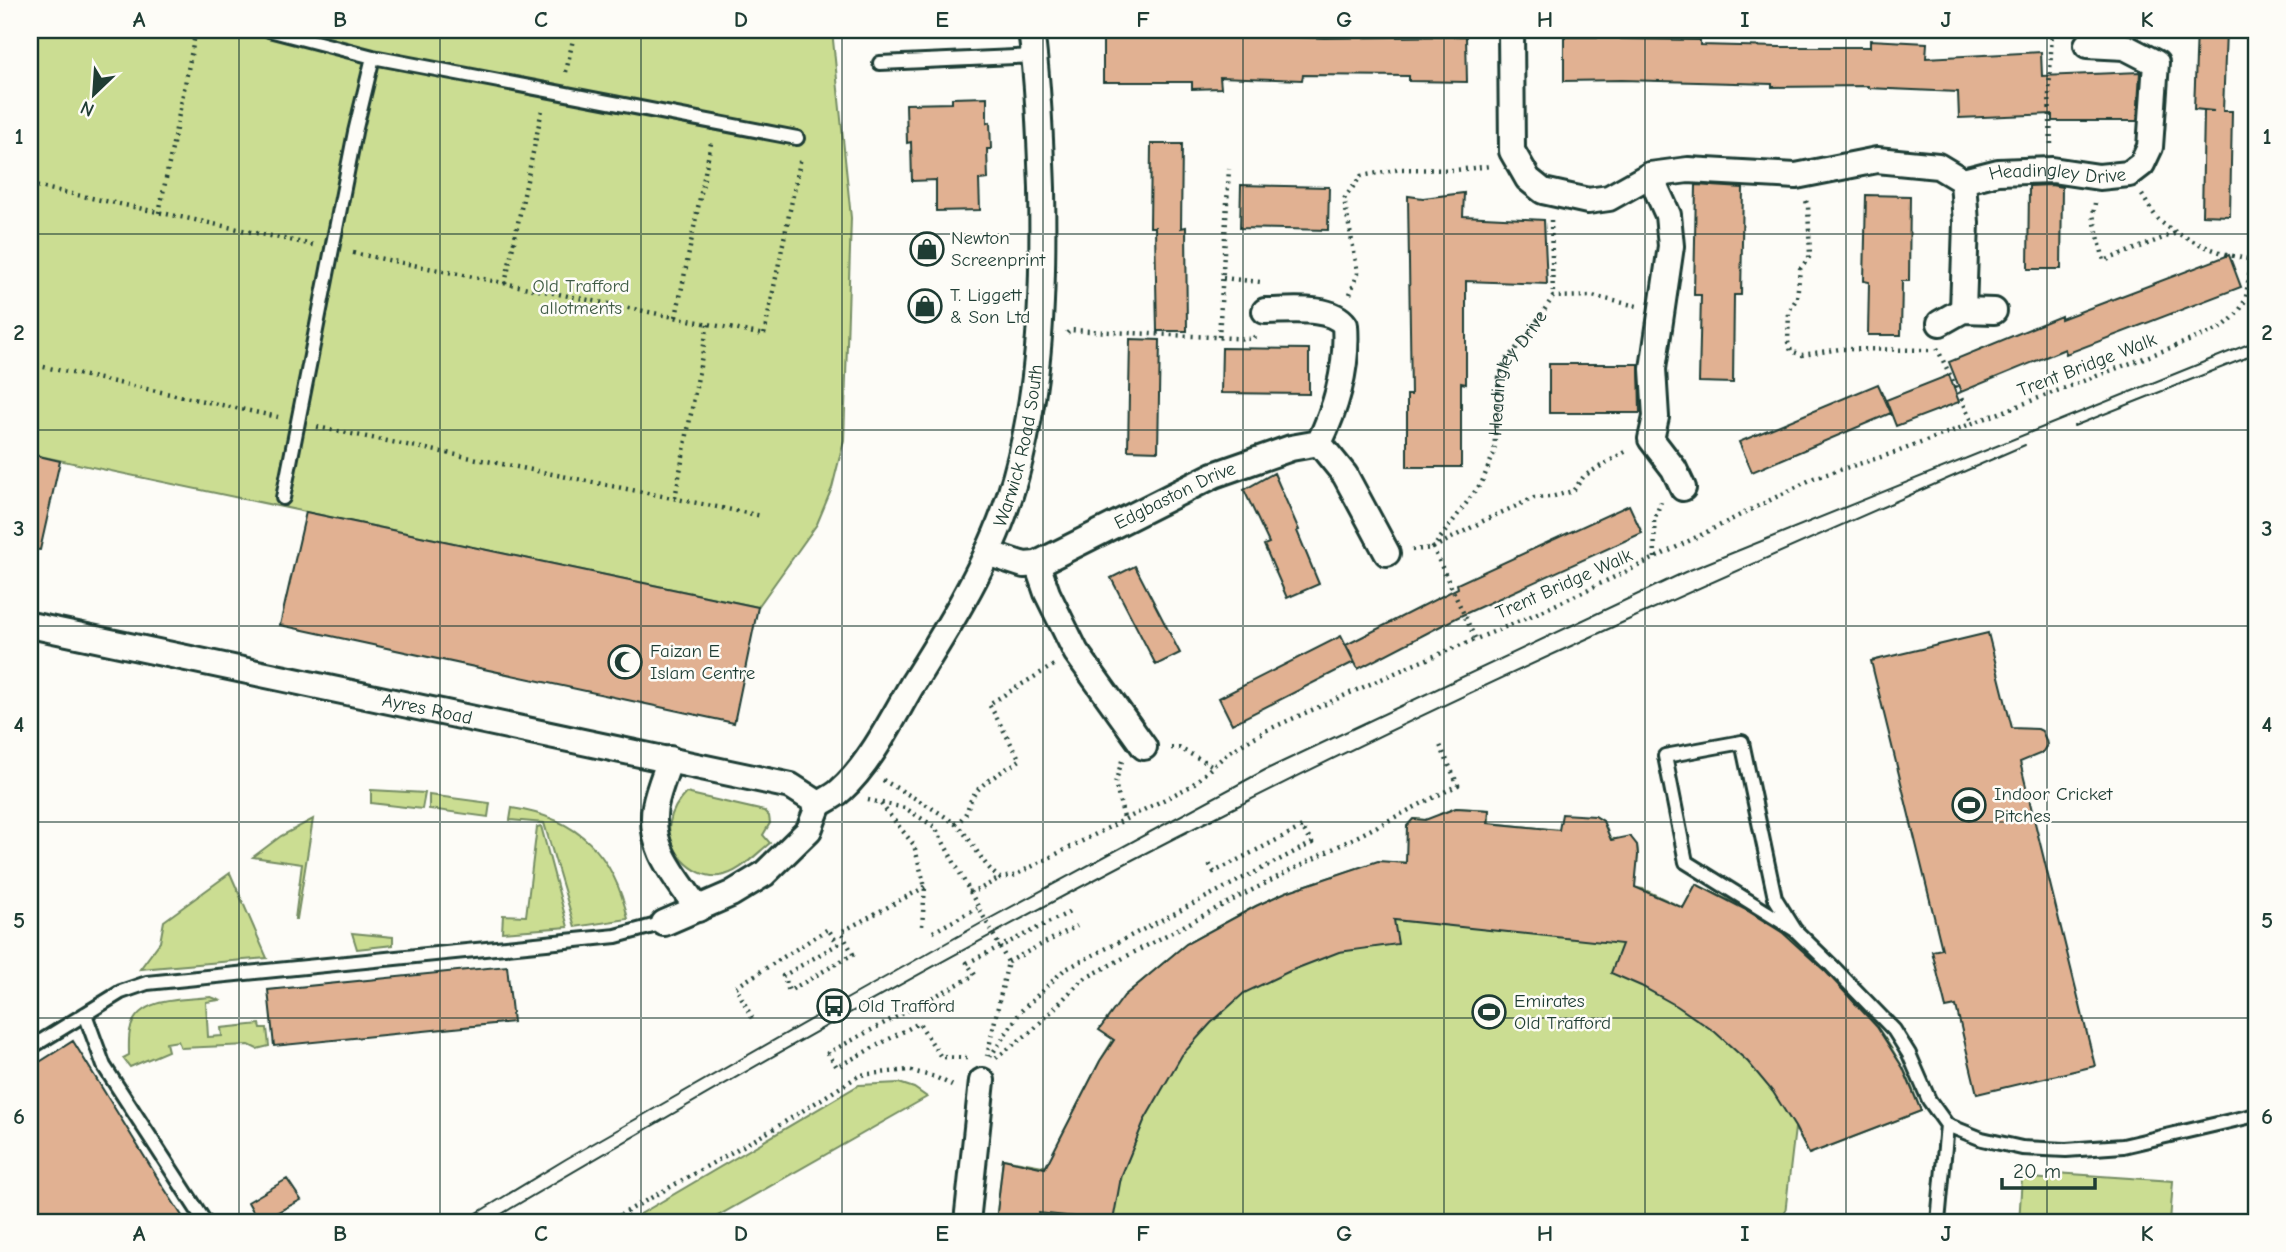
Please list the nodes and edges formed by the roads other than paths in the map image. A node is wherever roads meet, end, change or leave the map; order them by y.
1 (269, 30) edge
2 (1031, 30) edge
3 (1511, 30) edge
4 (2087, 46) dead end
5 (1035, 56) junction
6 (373, 57) junction
7 (880, 63) dead end
8 (797, 138) road end
9 (1650, 175) junction
10 (1963, 181) junction
11 (1963, 310) junction
12 (1265, 311) road end
13 (1994, 312) dead end
14 (1940, 323) road end
15 (1319, 443) junction
16 (1683, 488) road end
17 (283, 498) dead end
18 (986, 552) junction
19 (1387, 554) road end
20 (1037, 564) junction
21 (30, 625) edge
22 (1144, 747) dead end
23 (670, 759) junction
24 (819, 804) junction
25 (698, 909) junction
26 (664, 923) joint
27 (1795, 930) junction
28 (85, 1014) junction
29 (30, 1048) edge
30 (983, 1077) road end
31 (2256, 1115) edge
32 (1947, 1125) junction
33 (205, 1222) edge
34 (967, 1222) edge
35 (1938, 1222) edge

1 - 6 lane
2 - 5 street, Warwick Road South
3 - 9 street, Headingley Drive
4 - 10 street, Headingley Drive
5 - 7 lane
5 - 18 street, Warwick Road South
6 - 8 lane
6 - 17 lane
9 - 10 street, Headingley Drive
9 - 16 street
10 - 11 street, Headingley Drive
11 - 13 street
11 - 14 street
12 - 15 street
15 - 19 street
15 - 20 street, Edgbaston Drive
18 - 20 street
18 - 24 street, Warwick Road South
20 - 22 street
21 - 23 street, Ayres Road
23 - 24 street, Ayres Road
23 - 25 street
24 - 25 street
25 - 26 street
26 - 28 lane
27 - 27 lane
27 - 32 lane
28 - 29 lane
28 - 33 lane
30 - 34 street
31 - 32 lane
32 - 35 lane

